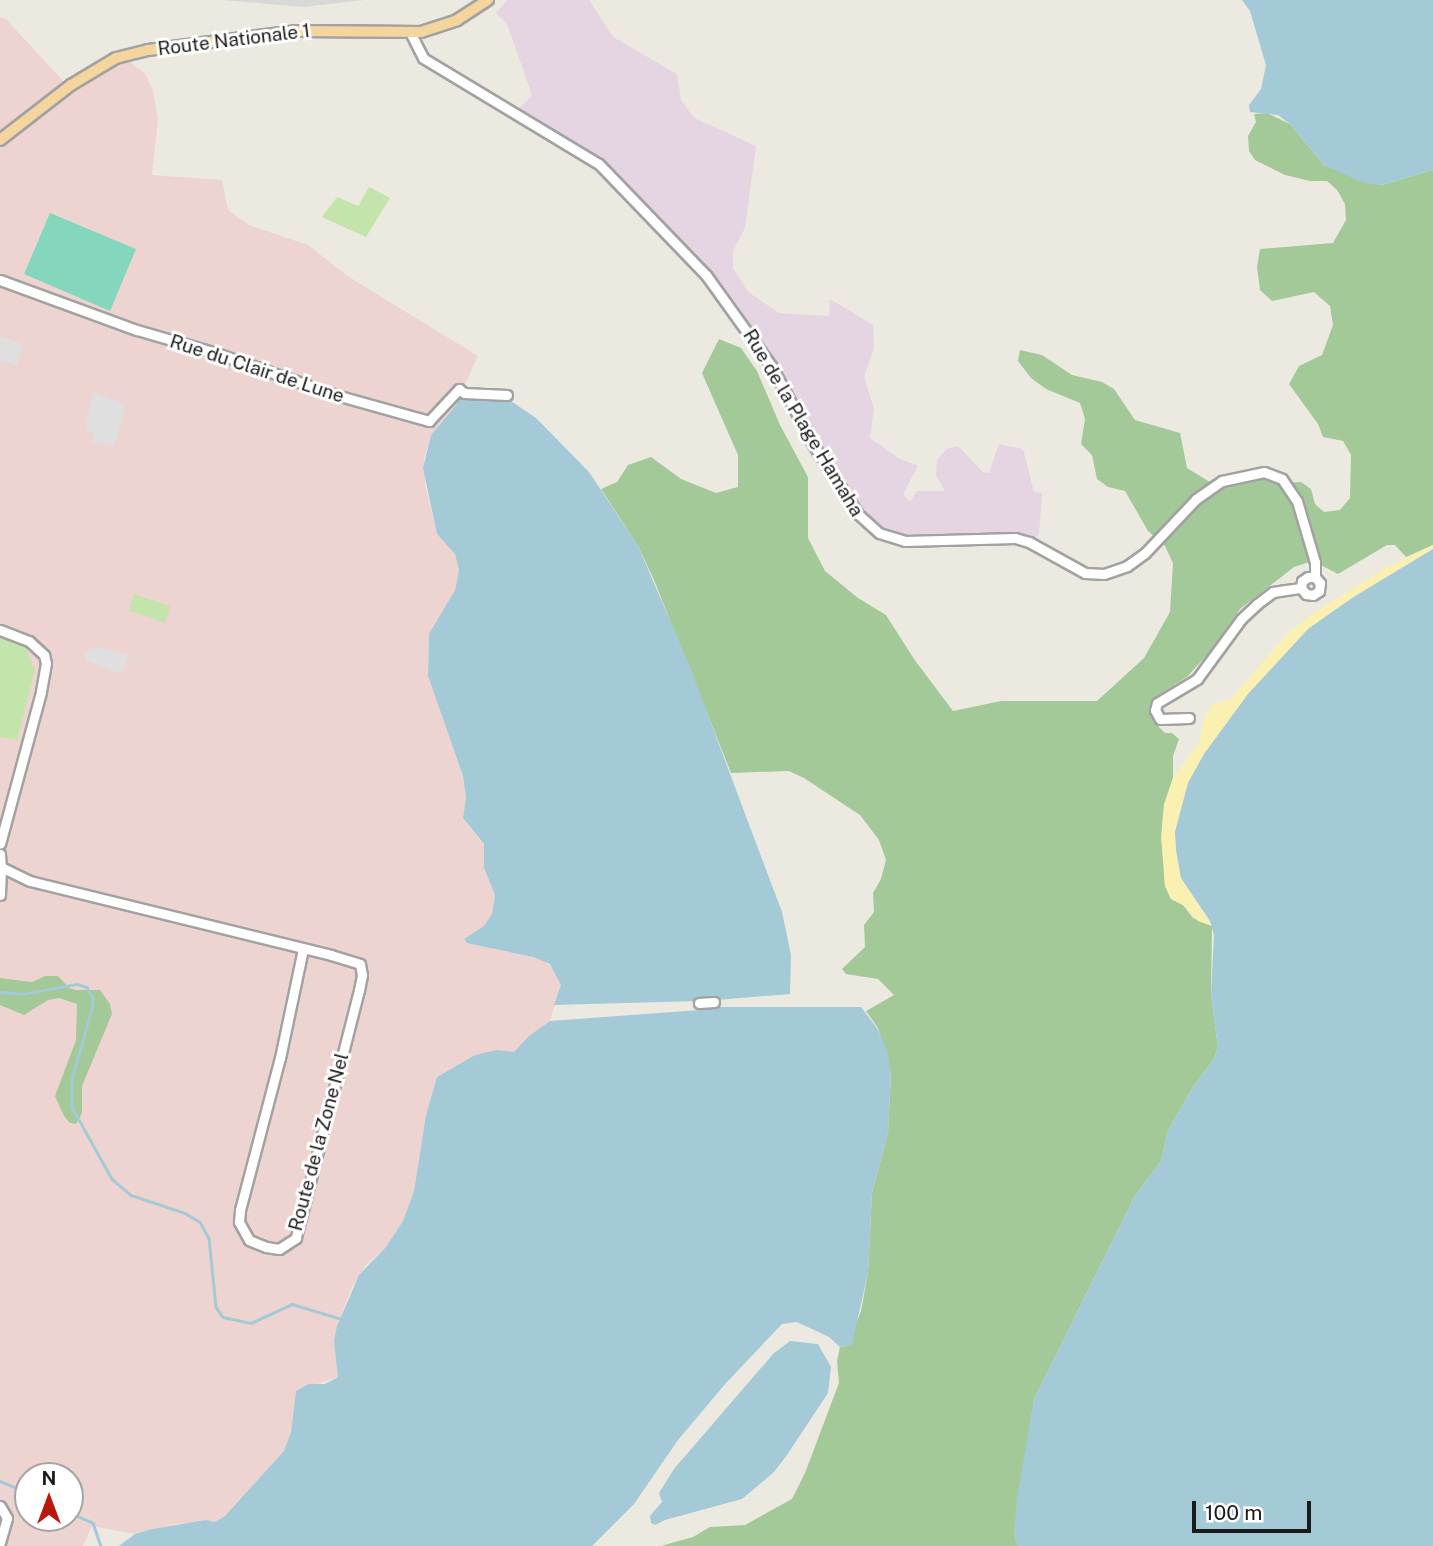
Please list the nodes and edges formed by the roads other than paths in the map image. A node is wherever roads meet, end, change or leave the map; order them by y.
1 (488, 0) edge
2 (410, 32) junction
3 (0, 139) edge
4 (0, 279) edge
5 (506, 394) dead end
6 (1315, 577) junction
7 (1301, 588) junction
8 (0, 631) edge
9 (1189, 718) dead end
10 (0, 844) edge
11 (0, 854) edge
12 (1, 867) edge
13 (0, 895) edge
14 (303, 949) junction
15 (714, 1002) dead end
16 (699, 1003) dead end
17 (0, 1506) edge
18 (0, 1543) edge

1 - 2 main road, Route Nationale 1
2 - 3 main road, Route Nationale 1
2 - 6 street, Rue de la Plage Hamaha
4 - 5 street, Rue du Clair de Lune
6 - 7 street
6 - 7 street
7 - 9 street
8 - 10 street
11 - 12 street
12 - 13 street
12 - 14 street, Route de la Zone Nel
14 - 14 street, Route de la Zone Nel
15 - 16 street
17 - 18 street

